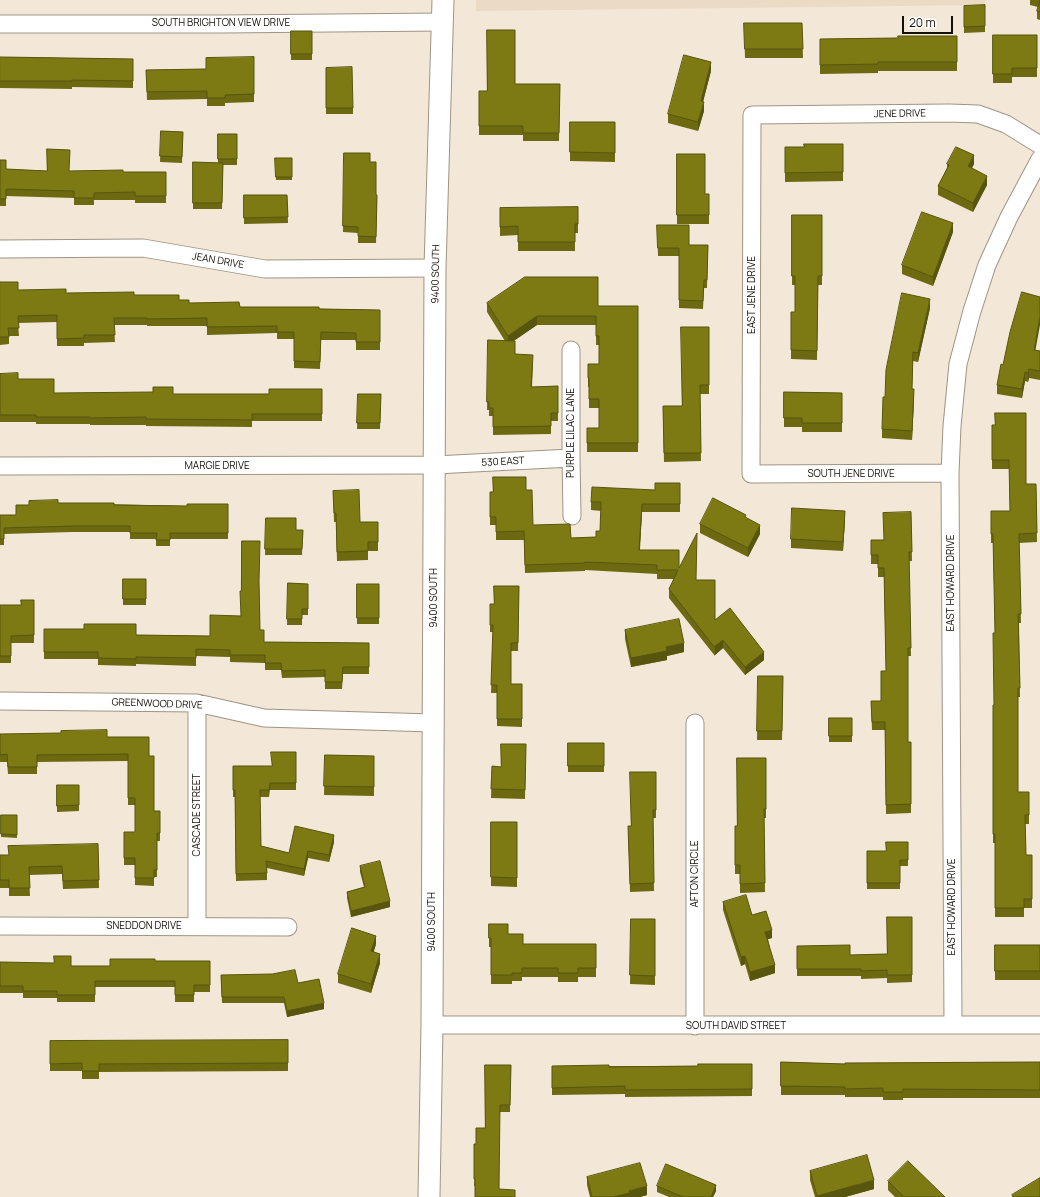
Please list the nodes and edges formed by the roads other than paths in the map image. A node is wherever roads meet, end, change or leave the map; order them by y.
1 (443, 0) edge
2 (442, 22) junction
3 (0, 24) edge
4 (752, 115) joint
5 (1040, 146) edge
6 (1040, 159) edge
7 (0, 249) edge
8 (436, 268) junction
9 (571, 350) dead end
10 (571, 458) junction
11 (435, 465) junction
12 (0, 466) edge
13 (950, 473) junction
14 (751, 474) joint
15 (572, 516) dead end
16 (0, 701) edge
17 (197, 703) junction
18 (433, 723) junction
19 (695, 723) dead end
20 (0, 926) edge
21 (197, 926) junction
22 (288, 927) dead end
23 (432, 1025) junction
24 (952, 1025) junction
25 (1040, 1025) edge
26 (695, 1026) junction
27 (429, 1197) edge

1 - 2 street, 9400 SOUTH
2 - 3 street, SOUTH BRIGHTON VIEW DRIVE
2 - 8 street, 9400 SOUTH
4 - 5 street, JENE DRIVE
4 - 14 street, EAST JENE DRIVE
6 - 13 street, EAST HOWARD DRIVE
7 - 8 street, JEAN DRIVE
8 - 11 street, 9400 SOUTH
9 - 10 street, PURPLE LILAC LANE
10 - 11 street, 530 EAST
10 - 15 street, PURPLE LILAC LANE
11 - 12 street, MARGIE DRIVE
11 - 18 street, 9400 SOUTH
13 - 14 street, SOUTH JENE DRIVE
13 - 24 street, EAST HOWARD DRIVE
16 - 17 street, GREENWOOD DRIVE
17 - 18 street, GREENWOOD DRIVE
17 - 21 street, CASCADE STREET
18 - 23 street, 9400 SOUTH
19 - 26 street, AFTON CIRCLE
20 - 21 street, SNEDDON DRIVE
21 - 22 street, SNEDDON DRIVE
23 - 26 street, SOUTH DAVID STREET
23 - 27 street, 9400 SOUTH
24 - 25 street, SOUTH DAVID STREET
24 - 26 street, SOUTH DAVID STREET

